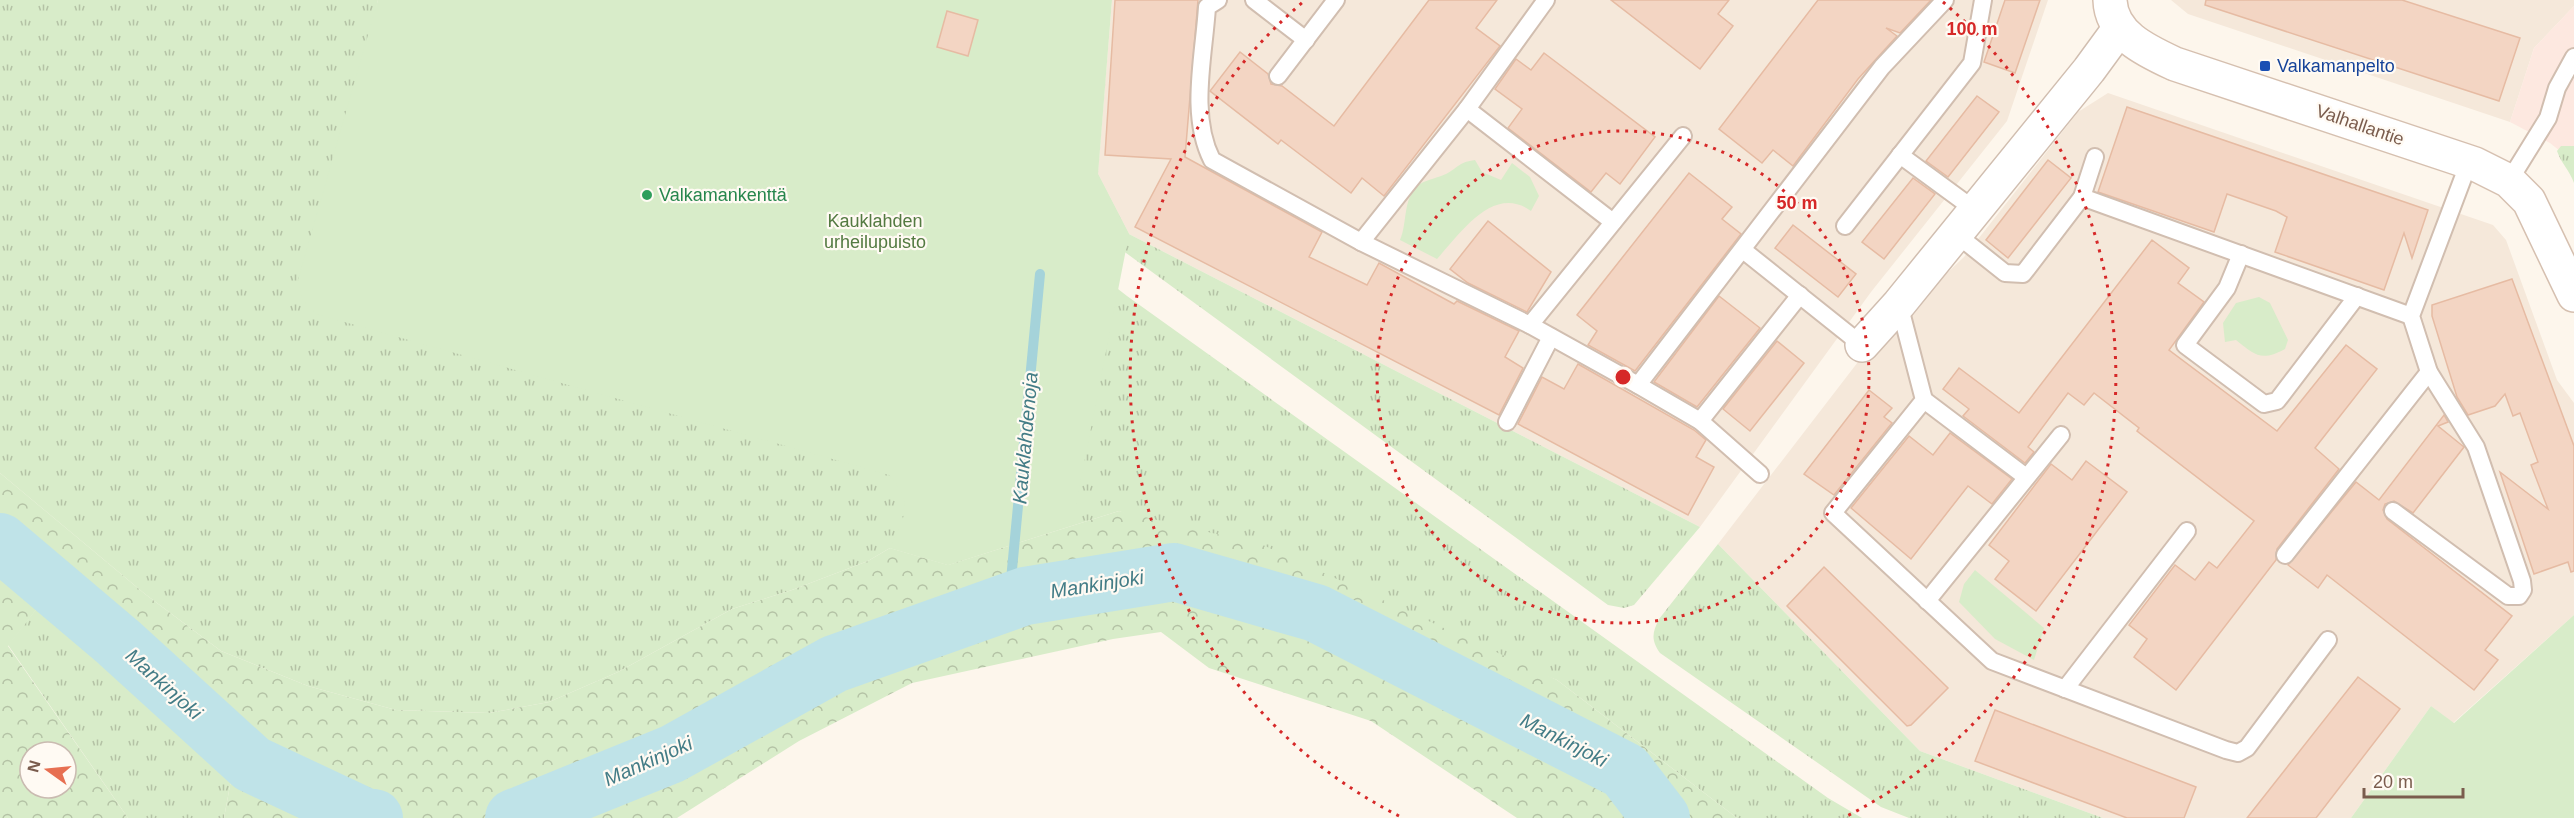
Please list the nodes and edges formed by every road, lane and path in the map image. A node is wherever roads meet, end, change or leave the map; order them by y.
1 (1218, 0) edge
2 (1254, 0) edge
3 (1336, 0) edge
4 (1546, 0) edge
5 (1946, 0) edge
6 (1983, 0) edge
7 (2114, 14) edge
8 (1306, 40) junction
9 (2574, 57) edge
10 (1278, 76) dead end
11 (1467, 109) junction
12 (1683, 136) dead end
13 (1900, 155) junction
14 (2095, 157) dead end
15 (2469, 162) junction
16 (2509, 181) junction
17 (2082, 197) junction
18 (1613, 222) junction
19 (1965, 222) junction
20 (1845, 226) dead end
21 (1361, 242) junction
22 (1743, 250) junction
23 (2241, 254) junction
24 (1800, 295) junction
25 (2574, 295) edge
26 (2358, 296) junction
27 (1899, 304) junction
28 (2411, 316) junction
29 (1530, 325) junction
30 (1551, 337) junction
31 (1862, 345) joint
32 (2429, 372) junction
33 (1638, 385) junction
34 (1924, 400) junction
35 (1700, 421) junction
36 (1507, 422) dead end
37 (2061, 435) dead end
38 (1760, 474) dead end
39 (2026, 477) junction
40 (2393, 511) dead end
41 (2187, 531) dead end
42 (2285, 555) dead end
43 (1927, 601) junction
44 (2328, 640) dead end
45 (2065, 689) junction

1 - 21 lane
2 - 8 lane
3 - 8 lane
4 - 11 lane
5 - 22 lane
6 - 13 lane
7 - 15 street, Valhallantie
7 - 19 street
8 - 10 lane
9 - 16 lane
11 - 18 lane
11 - 21 lane
12 - 18 lane
13 - 19 lane
13 - 20 lane
14 - 17 lane
15 - 16 street, Valhallantie
15 - 28 lane
16 - 25 street, Valhallantie
17 - 19 lane
17 - 23 lane
18 - 29 lane
19 - 27 street
21 - 29 lane
22 - 24 lane
22 - 33 lane
23 - 26 lane
23 - 26 lane
24 - 31 lane
24 - 35 lane
26 - 28 lane
27 - 31 street
27 - 34 lane
28 - 32 lane
29 - 30 lane
30 - 33 lane
30 - 36 lane
32 - 40 lane
32 - 42 lane
33 - 35 lane
34 - 39 lane
34 - 43 lane
35 - 38 lane
37 - 39 lane
39 - 43 lane
41 - 45 lane
43 - 45 lane
44 - 45 lane

